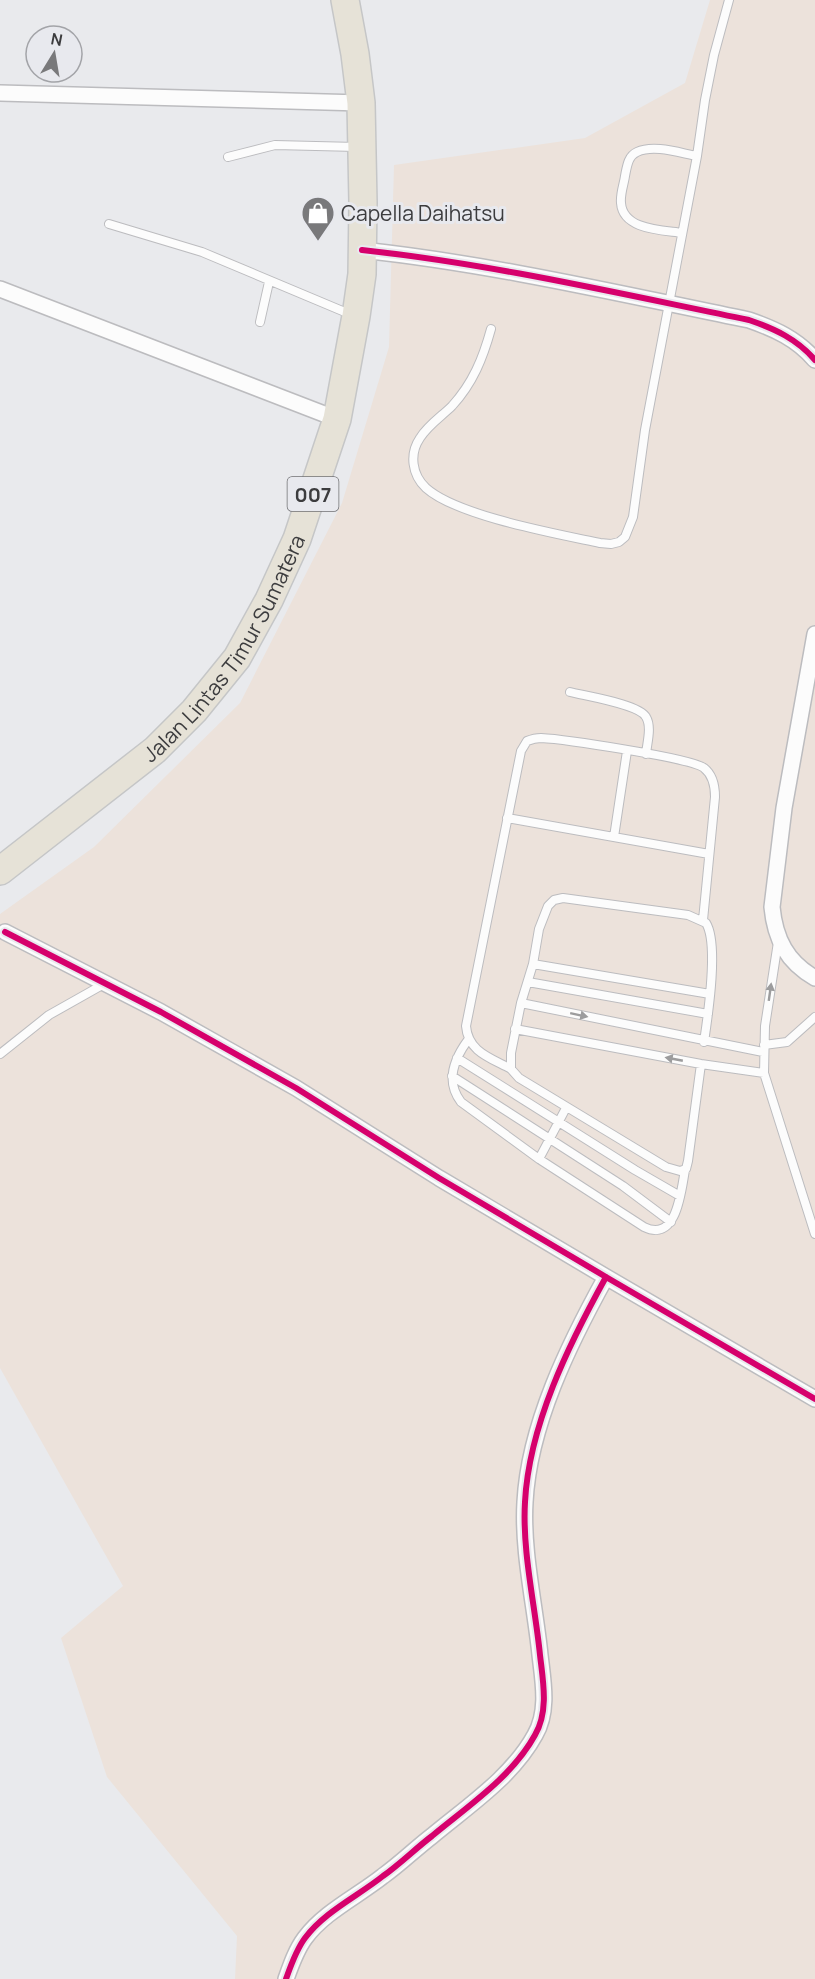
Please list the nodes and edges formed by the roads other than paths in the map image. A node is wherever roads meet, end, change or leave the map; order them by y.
1 (345, 0) edge
2 (729, 0) edge
3 (0, 93) edge
4 (361, 103) junction
5 (361, 147) junction
6 (697, 156) junction
7 (228, 157) dead end
8 (109, 224) dead end
9 (682, 233) junction
10 (362, 250) junction
11 (269, 282) junction
12 (0, 288) edge
13 (669, 304) junction
14 (356, 316) junction
15 (260, 322) dead end
16 (491, 329) dead end
17 (815, 360) edge
18 (337, 419) junction
19 (815, 634) edge
20 (570, 692) dead end
21 (627, 751) junction
22 (646, 754) junction
23 (507, 818) junction
24 (614, 837) junction
25 (709, 854) junction
26 (0, 871) edge
27 (703, 920) junction
28 (5, 932) dead end
29 (778, 939) junction
30 (533, 964) junction
31 (815, 978) edge
32 (528, 982) junction
33 (104, 984) junction
34 (710, 994) junction
35 (522, 1003) junction
36 (708, 1014) junction
37 (815, 1017) edge
38 (515, 1029) junction
39 (468, 1040) junction
40 (704, 1042) junction
41 (764, 1049) junction
42 (0, 1054) edge
43 (457, 1058) junction
44 (701, 1064) junction
45 (511, 1069) junction
46 (764, 1073) junction
47 (452, 1076) junction
48 (566, 1108) junction
49 (559, 1122) junction
50 (549, 1139) junction
51 (539, 1159) junction
52 (685, 1170) junction
53 (680, 1196) junction
54 (671, 1222) junction
55 (815, 1234) edge
56 (606, 1277) junction
57 (815, 1399) edge
58 (286, 1979) edge

1 - 4 highway, Jalan Lintas Timur Sumatera / 007
2 - 6 lane
3 - 4 street
4 - 5 highway, Jalan Lintas Timur Sumatera / 007
5 - 7 lane
5 - 10 highway, Jalan Lintas Timur Sumatera / 007
6 - 9 lane
6 - 9 lane
8 - 11 lane
9 - 13 lane
10 - 13 street
10 - 14 highway, Jalan Lintas Timur Sumatera / 007
11 - 14 lane
11 - 15 lane
12 - 18 street
13 - 16 lane
13 - 17 street
14 - 18 highway, Jalan Lintas Timur Sumatera / 007
18 - 26 highway, Jalan Lintas Timur Sumatera / 007
19 - 29 street
20 - 22 lane
21 - 22 lane
21 - 23 lane
21 - 24 lane
22 - 25 lane
23 - 24 lane
23 - 39 lane
24 - 25 lane
25 - 27 lane
27 - 30 lane
27 - 34 lane
28 - 33 street
29 - 31 street
41 -> 29 lane
30 - 32 lane
30 - 34 lane
32 - 35 lane
32 - 36 lane
33 - 42 lane
33 - 56 street
34 - 36 lane
35 - 38 lane
35 -> 40 lane
36 - 40 lane
37 - 41 lane
44 -> 38 lane
38 - 45 lane
39 - 43 lane
39 - 45 lane
40 - 41 lane
41 - 46 lane
43 - 47 lane
43 - 49 lane
44 - 46 lane
44 - 52 lane
45 - 48 lane
46 - 55 lane
47 - 50 lane
47 - 51 lane
48 - 49 lane
48 - 52 lane
49 - 50 lane
49 - 53 lane
50 - 51 lane
50 - 54 lane
51 - 54 lane
52 - 53 lane
53 - 54 lane
56 - 57 street
56 - 58 street

